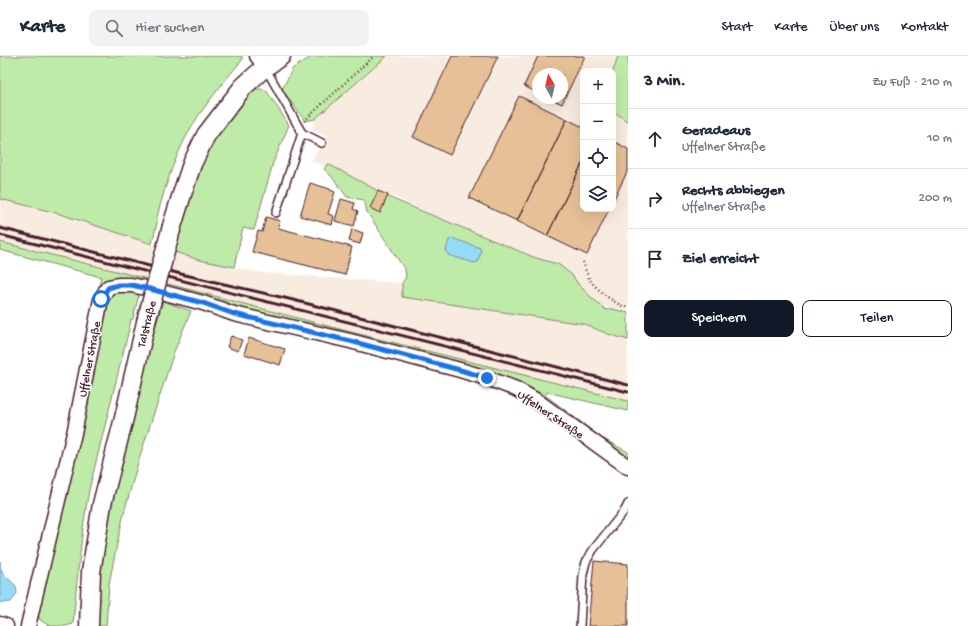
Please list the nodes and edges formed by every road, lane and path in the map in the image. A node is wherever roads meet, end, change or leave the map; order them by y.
1 (281, 56) edge
2 (374, 56) edge
3 (261, 62) edge
4 (298, 126) junction
5 (302, 133) junction
6 (322, 143) dead end
7 (276, 213) dead end
8 (583, 262) dead end
9 (628, 308) edge
10 (628, 468) edge
11 (628, 504) edge
12 (0, 624) edge
13 (6, 626) edge
14 (28, 626) edge
15 (89, 626) edge
16 (580, 626) edge

1 - 3 street, Talstraße
2 - 4 path
3 - 4 lane
3 - 15 street, Talstraße, bridge
4 - 5 lane
5 - 6 lane
5 - 7 lane
8 - 9 path
10 - 14 street, Uffelner Straße
11 - 16 lane
12 - 13 street

